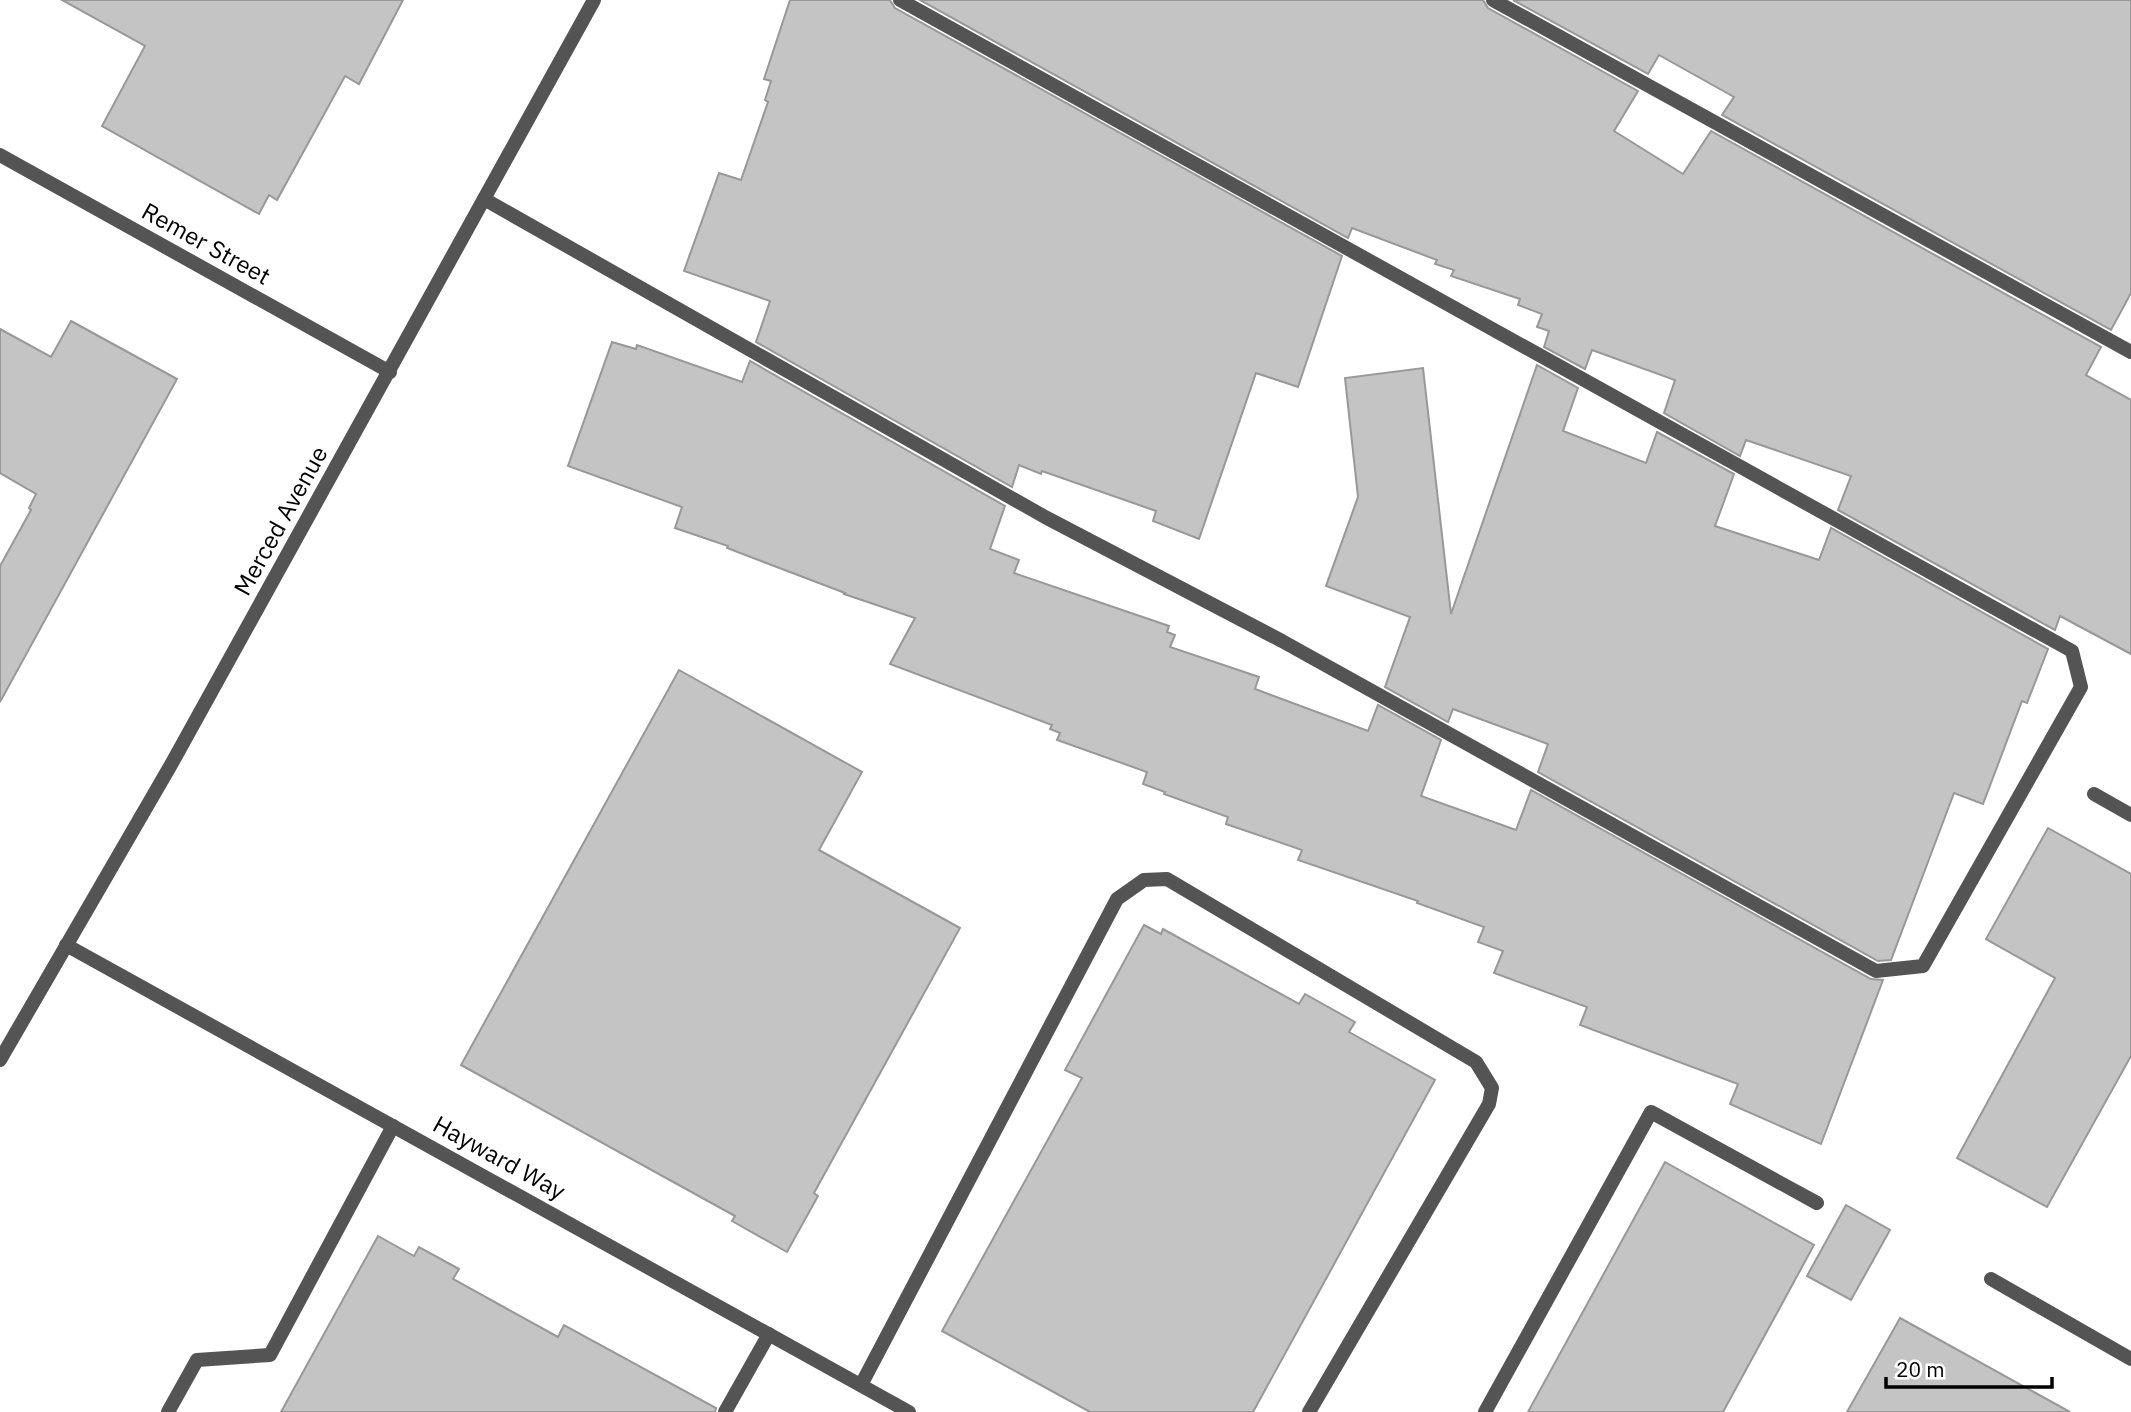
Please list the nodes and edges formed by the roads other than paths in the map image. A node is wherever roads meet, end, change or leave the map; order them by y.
1 (594, 0) edge
2 (900, 0) edge
3 (1493, 0) edge
4 (0, 155) edge
5 (484, 199) junction
6 (2131, 352) edge
7 (390, 372) junction
8 (2094, 794) dead end
9 (2131, 814) edge
10 (66, 945) junction
11 (0, 1060) edge
12 (393, 1126) junction
13 (1817, 1203) dead end
14 (1991, 1279) dead end
15 (769, 1334) junction
16 (2131, 1359) edge
17 (862, 1385) junction
18 (168, 1412) edge
19 (724, 1412) edge
20 (909, 1412) edge
21 (1309, 1412) edge
22 (1485, 1412) edge

1 - 5 street, Merced Avenue
2 - 5 street
3 - 6 street
4 - 7 street, Remer Street
5 - 7 street, Merced Avenue
7 - 10 street, Merced Avenue
8 - 9 street
10 - 11 street, Merced Avenue
10 - 12 street, Hayward Way
12 - 15 street, Hayward Way
12 - 18 street
13 - 22 street
14 - 16 street
15 - 17 street, Hayward Way
15 - 19 street
17 - 20 street, Hayward Way
17 - 21 street

